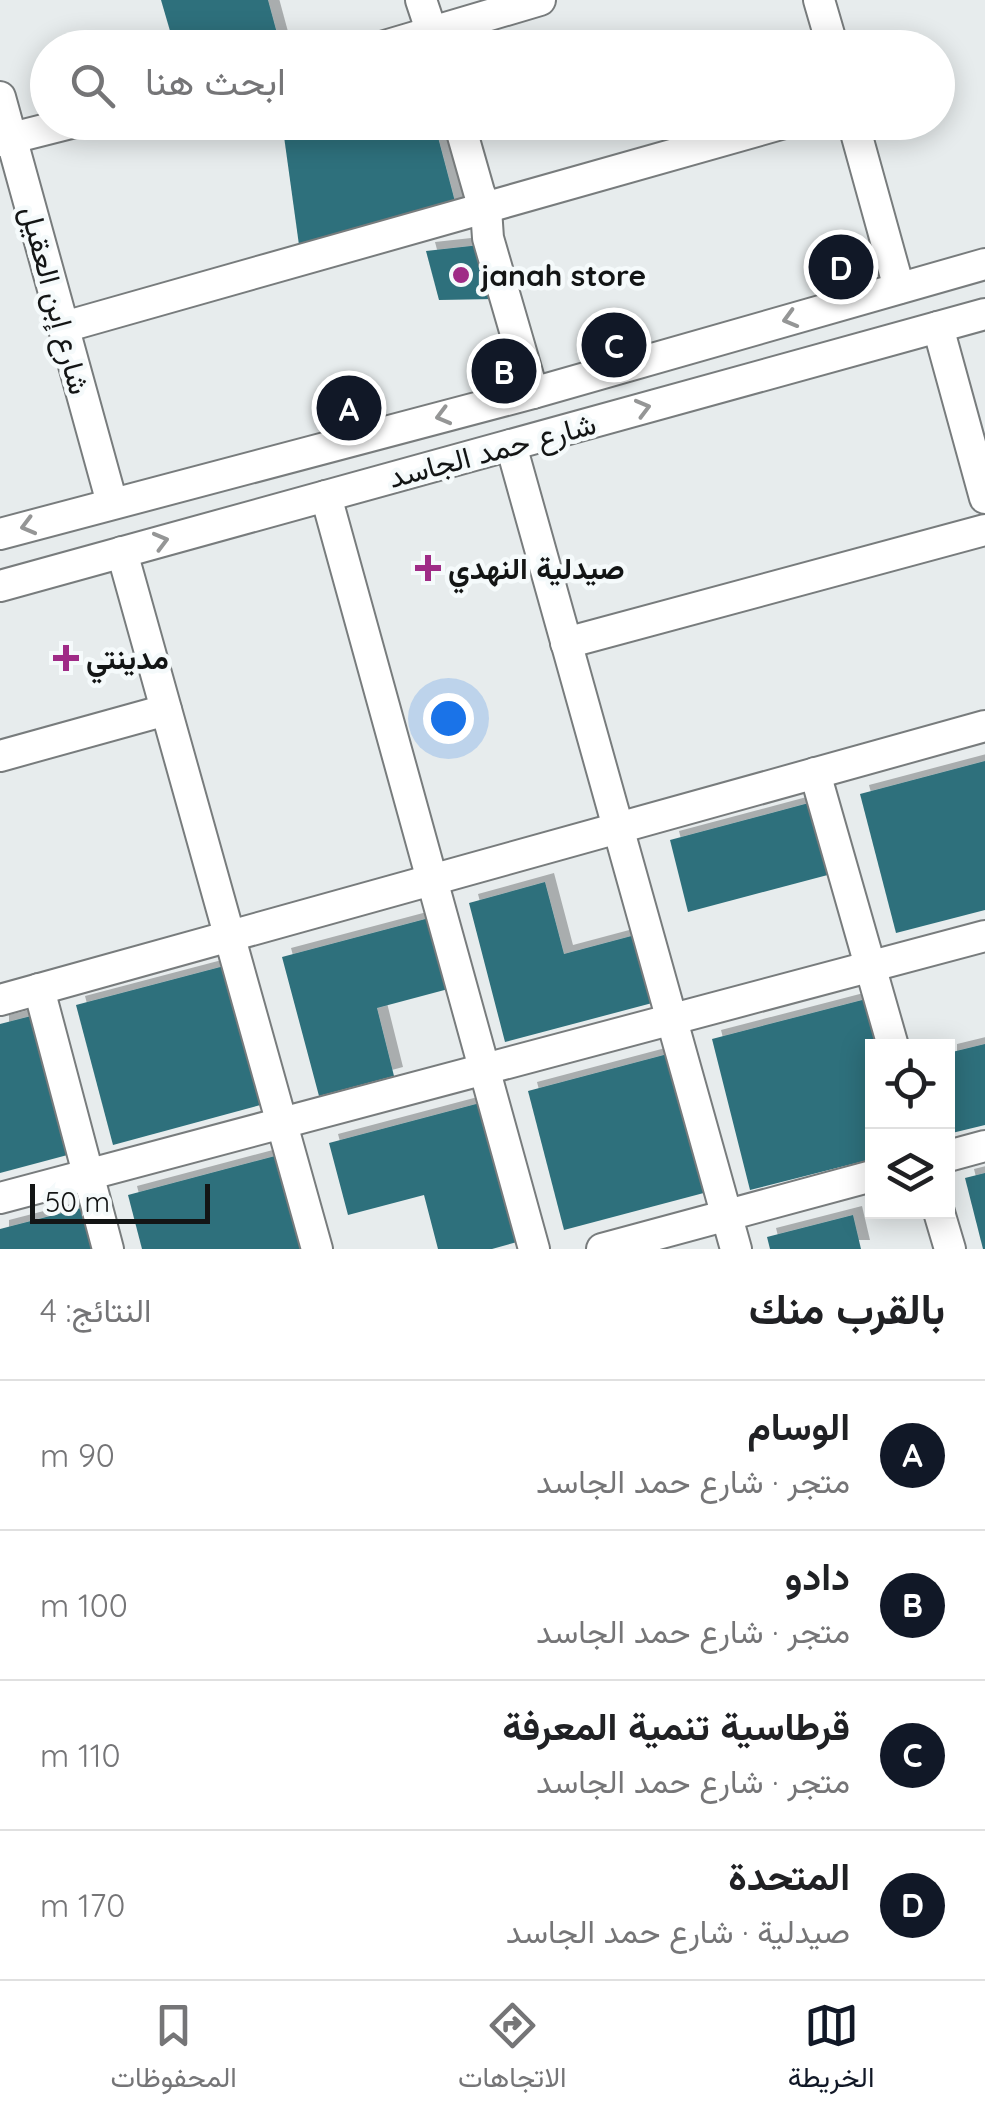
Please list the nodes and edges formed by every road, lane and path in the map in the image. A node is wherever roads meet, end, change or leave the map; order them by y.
1 (421, 0) edge
2 (540, 0) edge
3 (820, 0) edge
4 (432, 30) edge
5 (461, 30) edge
6 (828, 30) edge
7 (0, 98) edge
8 (6, 140) edge
9 (464, 140) edge
10 (726, 140) edge
11 (859, 140) edge
12 (486, 209) junction
13 (985, 264) edge
14 (899, 288) junction
15 (985, 314) edge
16 (64, 327) junction
17 (938, 327) junction
18 (532, 393) junction
19 (511, 445) junction
20 (326, 496) junction
21 (985, 498) edge
22 (112, 503) junction
23 (985, 530) edge
24 (0, 534) edge
25 (122, 552) junction
26 (0, 586) edge
27 (566, 642) junction
28 (166, 710) junction
29 (985, 726) edge
30 (0, 756) edge
31 (815, 773) junction
32 (618, 828) junction
33 (432, 880) junction
34 (229, 936) junction
35 (985, 936) edge
36 (870, 966) junction
37 (39, 989) junction
38 (0, 1000) edge
39 (671, 1019) junction
40 (890, 1039) edge
41 (484, 1069) junction
42 (282, 1123) junction
43 (985, 1146) edge
44 (955, 1154) edge
45 (88, 1174) junction
46 (865, 1178) edge
47 (0, 1198) edge
48 (726, 1216) junction
49 (941, 1219) edge
50 (108, 1249) edge
51 (316, 1249) edge
52 (534, 1249) edge
53 (602, 1249) edge
54 (736, 1249) edge
55 (950, 1249) edge

1 - 4 street
2 - 5 street
3 - 6 street
7 - 8 street, شارع إبن العقيل
8 - 16 street, شارع إبن العقيل
9 - 12 street
10 - 12 street
11 - 14 street
12 - 16 street
12 - 18 street
13 - 14 street, شارع حمد الجاسد
14 -> 18 street, شارع حمد الجاسد
15 - 17 street, شارع حمد الجاسد
16 - 22 street, شارع إبن العقيل
19 -> 17 street, شارع حمد الجاسد
17 - 21 street
18 -> 22 street, شارع حمد الجاسد
19 - 20 street, شارع حمد الجاسد
19 - 27 street
25 -> 20 street, شارع حمد الجاسد
20 - 33 street
22 -> 24 street, شارع حمد الجاسد
23 - 27 street
25 - 26 street, شارع حمد الجاسد
25 - 28 street
27 - 32 street
28 - 30 street
28 - 34 street
29 - 31 street
31 - 32 street
31 - 36 street
32 - 33 street
32 - 39 street
33 - 34 street
33 - 41 street
34 - 37 street
34 - 42 street
35 - 36 street
36 - 39 street
36 - 40 street
37 - 38 street
37 - 45 street
39 - 41 street
39 - 48 street
41 - 42 street
41 - 52 street
42 - 45 street
42 - 51 street
43 - 44 street
45 - 47 street
45 - 50 street
46 - 48 street
48 - 53 street
48 - 54 street
49 - 55 street

